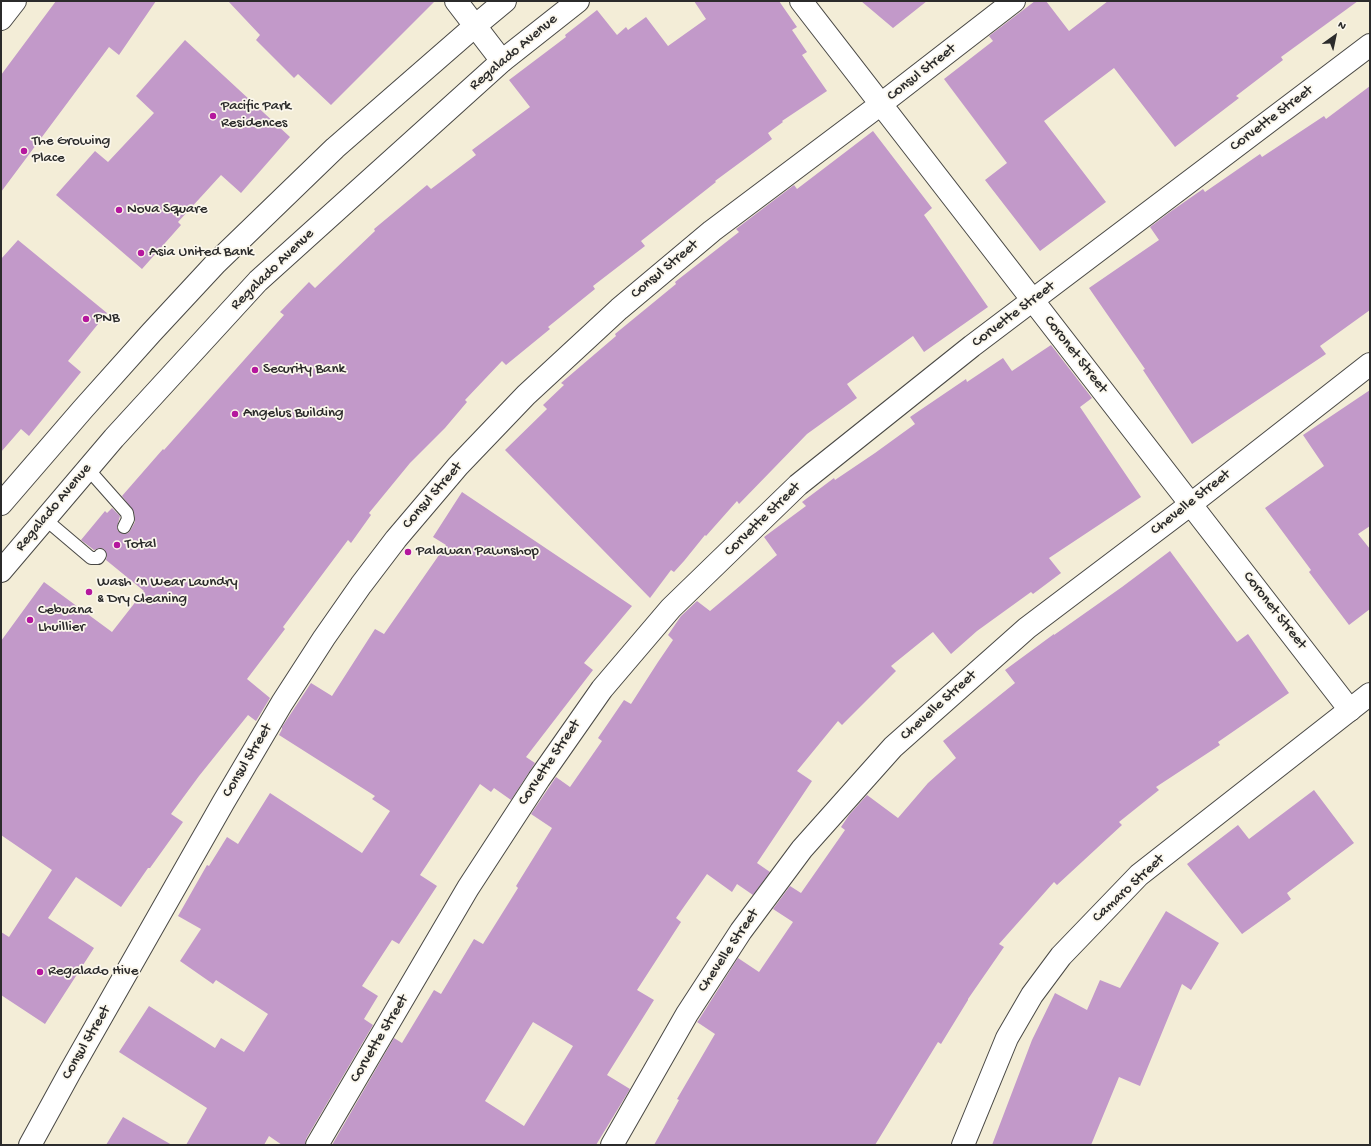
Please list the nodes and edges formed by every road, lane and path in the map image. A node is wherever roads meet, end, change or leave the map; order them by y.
1 (15, 1) edge
2 (456, 1) edge
3 (506, 1) edge
4 (578, 1) edge
5 (801, 1) edge
6 (1014, 1) edge
7 (1, 19) edge
8 (475, 26) junction
9 (1370, 45) edge
10 (502, 61) junction
11 (881, 104) junction
12 (1033, 300) junction
13 (1370, 364) edge
14 (88, 469) junction
15 (1, 504) edge
16 (1191, 504) junction
17 (45, 519) junction
18 (124, 527) dead end
19 (100, 555) dead end
20 (1, 571) edge
21 (1370, 694) edge
22 (1350, 710) junction
23 (30, 1145) edge
24 (317, 1145) edge
25 (612, 1145) edge
26 (963, 1145) edge

1 - 7 street
2 - 8 street
3 - 8 street
4 - 10 street, Regalado Avenue
5 - 11 street, Coronet Street
6 - 11 street, Consul Street
8 - 10 street
8 - 15 street
9 - 12 street, Corvette Street
10 - 14 street, Regalado Avenue
11 - 12 street, Coronet Street
11 - 23 street, Consul Street
12 - 16 street, Coronet Street
12 - 24 street, Corvette Street
13 - 16 street, Chevelle Street
14 - 17 street, Regalado Avenue
14 - 18 lane
16 - 22 street, Coronet Street
16 - 25 street, Chevelle Street
17 - 19 lane
17 - 20 street, Regalado Avenue
21 - 22 street, Camaro Street
22 - 26 street, Camaro Street

